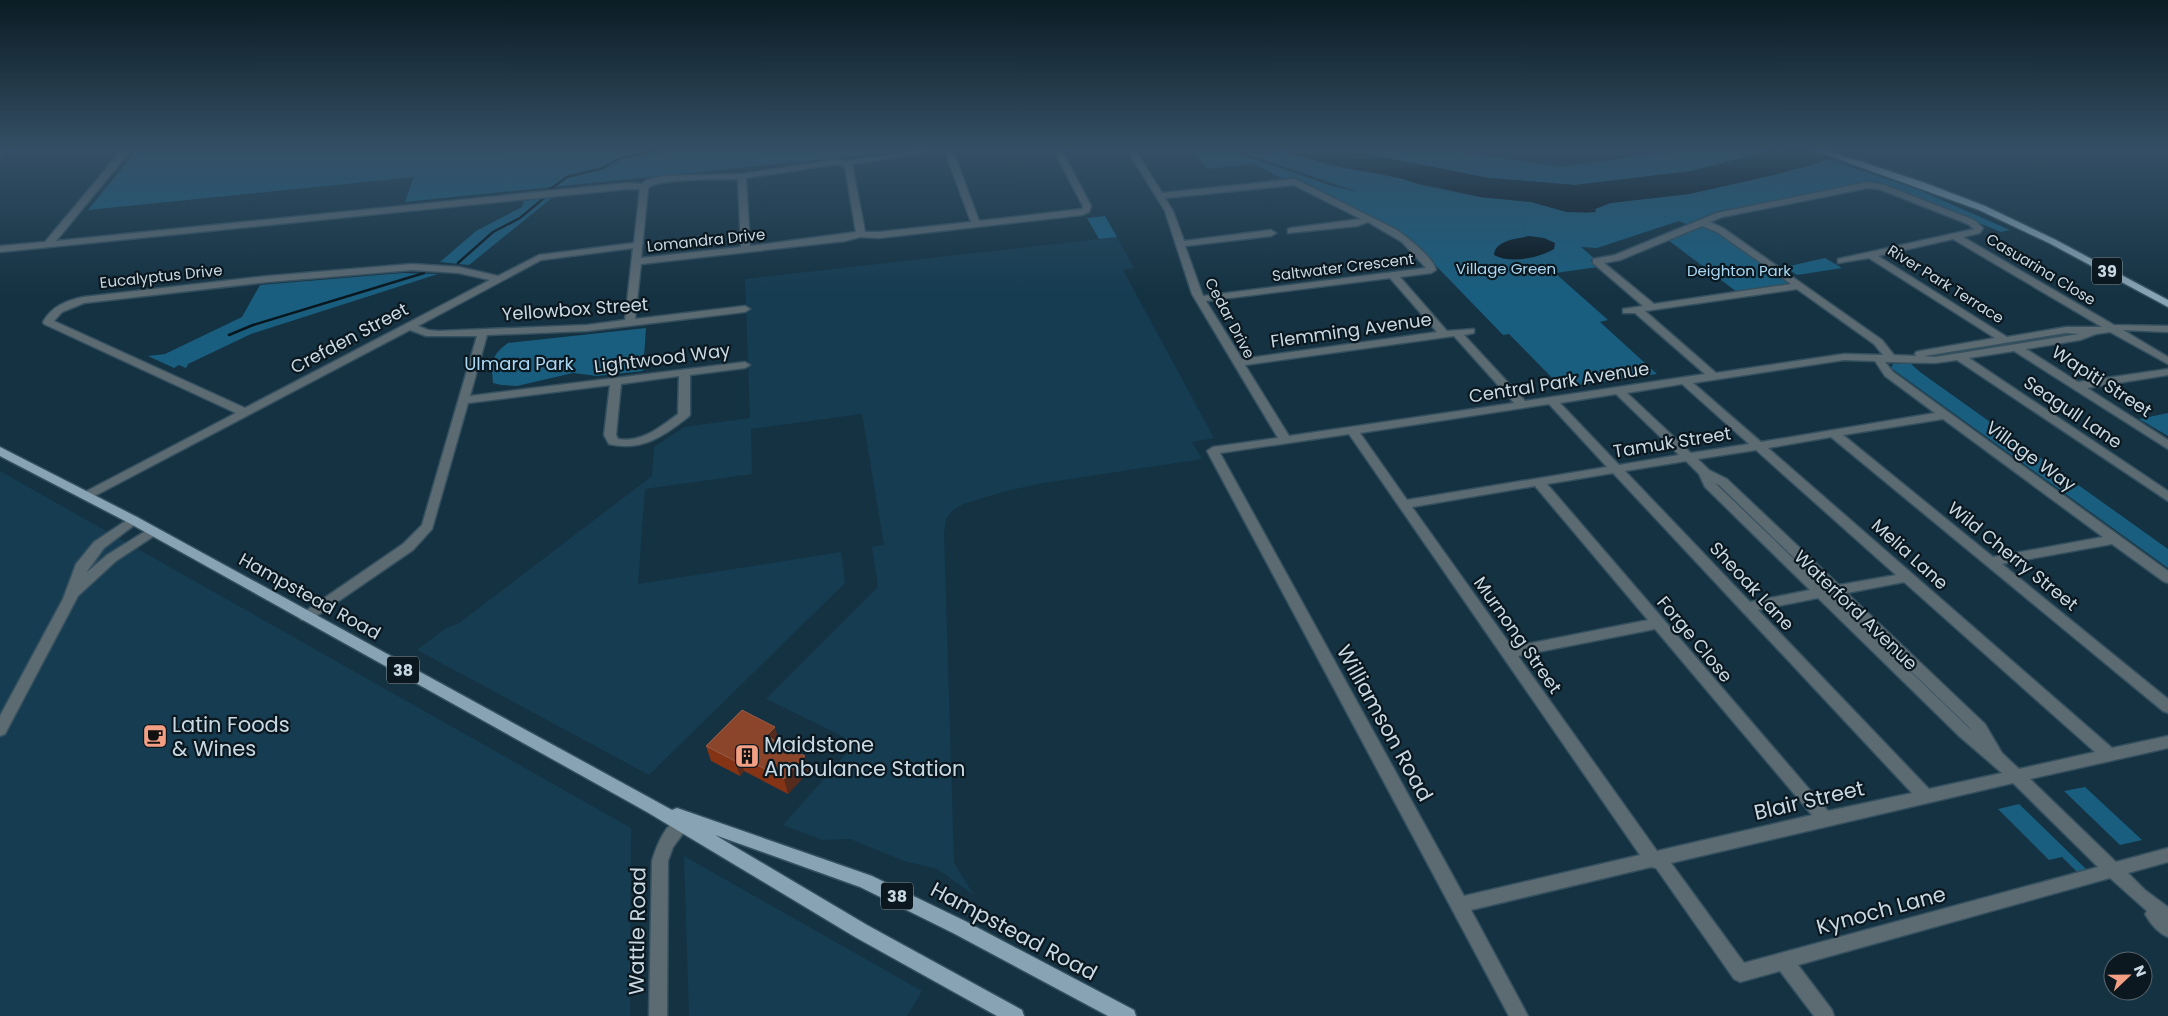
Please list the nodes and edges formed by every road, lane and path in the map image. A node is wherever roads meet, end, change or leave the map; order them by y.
1 (86, 198) edge
2 (503, 198) edge
3 (643, 198) edge
4 (743, 198) edge
5 (855, 198) edge
6 (967, 198) edge
7 (1083, 198) edge
8 (1162, 198) edge
9 (1327, 198) edge
10 (1797, 198) edge
11 (1909, 198) edge
12 (1958, 198) edge
13 (1368, 219) junction
14 (1702, 222) junction
15 (976, 224) junction
16 (1290, 231) dead end
17 (1271, 233) dead end
18 (860, 234) junction
19 (1955, 236) junction
20 (48, 244) junction
21 (1181, 244) junction
22 (637, 245) junction
23 (0, 249) edge
24 (746, 249) junction
25 (1871, 254) junction
26 (1841, 261) dead end
27 (635, 262) junction
28 (1393, 275) junction
29 (498, 279) junction
30 (1800, 286) junction
31 (1201, 299) junction
32 (2168, 304) edge
33 (1651, 307) junction
34 (745, 309) dead end
35 (630, 322) junction
36 (409, 326) junction
37 (2112, 328) junction
38 (2168, 329) edge
39 (483, 331) junction
40 (2094, 331) junction
41 (1470, 332) dead end
42 (1457, 333) junction
43 (1445, 335) junction
44 (2005, 340) junction
45 (2016, 348) junction
46 (1959, 356) junction
47 (1911, 358) junction
48 (1885, 359) junction
49 (2168, 361) edge
50 (1237, 362) junction
51 (745, 365) dead end
52 (2168, 372) edge
53 (685, 373) junction
54 (1714, 377) junction
55 (1686, 381) junction
56 (616, 382) junction
57 (2076, 386) junction
58 (1620, 391) junction
59 (464, 400) junction
60 (1552, 401) junction
61 (1522, 405) junction
62 (244, 412) junction
63 (1946, 415) junction
64 (1352, 430) junction
65 (1834, 434) junction
66 (1285, 440) junction
67 (2168, 445) edge
68 (1760, 446) junction
69 (0, 451) edge
70 (1213, 451) joint
71 (1689, 457) junction
72 (1617, 469) junction
73 (1705, 473) junction
74 (1538, 482) junction
75 (87, 496) junction
76 (2168, 497) edge
77 (1404, 504) junction
78 (133, 520) junction
79 (154, 532) junction
80 (2115, 539) junction
81 (1990, 562) junction
82 (1908, 577) junction
83 (2168, 578) edge
84 (1836, 590) junction
85 (1821, 593) junction
86 (70, 599) junction
87 (1747, 607) junction
88 (306, 616) junction
89 (1658, 624) junction
90 (1507, 652) junction
91 (2168, 707) edge
92 (0, 730) edge
93 (2168, 742) edge
94 (2110, 756) junction
95 (1996, 757) junction
96 (2014, 776) junction
97 (1925, 796) junction
98 (653, 807) junction
99 (1824, 819) junction
100 (682, 824) junction
101 (2168, 855) edge
102 (1657, 860) junction
103 (2112, 869) junction
104 (2139, 895) junction
105 (1460, 905) junction
106 (2168, 917) edge
107 (2168, 929) edge
108 (1784, 960) junction
109 (658, 1016) edge
110 (1015, 1016) edge
111 (1127, 1016) edge
112 (1519, 1016) edge
113 (1825, 1016) edge

1 - 20 street
2 - 20 street
3 - 22 street
4 - 24 street
5 - 18 street
6 - 15 street
7 - 15 street, Lomandra Drive
8 - 21 street, Cedar Drive
9 - 13 street, Saltwater Crescent
10 - 14 street, River Park Terrace
11 - 19 street, River Park Terrace
12 - 32 main road, 39
13 - 16 street
13 - 28 street, Saltwater Crescent
14 - 30 street, Village Way
14 - 33 street, River Park Terrace
15 - 18 street, Lomandra Drive
17 - 21 street
18 - 24 street, Lomandra Drive
19 - 25 street, River Park Terrace
19 - 37 street, Casuarina Close
20 - 23 street
21 - 31 street, Cedar Drive
22 - 27 street
22 - 29 street, Crefden Street
24 - 27 street, Lomandra Drive
25 - 26 street, River Park Terrace
25 - 44 street, River Park Terrace
27 - 35 street
28 - 31 street, Saltwater Crescent
28 - 43 street
29 - 36 street, Crefden Street
29 - 62 street, Eucalyptus Drive
30 - 33 street
30 - 48 street, Village Way
31 - 50 street, Cedar Drive
33 - 54 street
34 - 35 street, Yellowbox Street
35 - 39 street, Yellowbox Street
36 - 39 street, Yellowbox Street
36 - 62 street, Crefden Street
37 - 38 street, Central Park Avenue
37 - 40 street, Central Park Avenue
37 - 49 street, Casuarina Close
39 - 59 street
40 - 44 street, Central Park Avenue
40 - 45 street, Central Park Avenue
41 - 42 street, Flemming Avenue
42 - 43 street, Flemming Avenue
42 - 61 street
43 - 50 street, Flemming Avenue
44 - 47 street, Central Park Avenue
45 - 46 street, Central Park Avenue
45 - 57 street, Wapiti Street
46 - 47 street, Central Park Avenue
46 - 76 street, Seagull Lane
47 - 48 street, Central Park Avenue
48 - 54 street, Central Park Avenue
48 - 63 street, Village Way
50 - 66 street, Cedar Drive
51 - 53 street, Lightwood Way
52 - 57 street
53 - 56 street, Lightwood Way
53 - 56 street
54 - 55 street, Central Park Avenue
55 - 58 street, Central Park Avenue
55 - 68 street, Melia Lane
56 - 59 street, Lightwood Way
57 - 67 street, Wapiti Street
58 - 60 street, Central Park Avenue
58 - 71 street, Waterford Avenue
59 - 88 street
60 - 61 street, Central Park Avenue
60 - 72 street, Sheoak Lane
61 - 64 street, Central Park Avenue
62 - 75 street, Crefden Street
63 - 65 street, Tamuk Street
63 - 80 street, Village Way
64 - 66 street, Central Park Avenue
64 - 77 street, Murnong Street
65 - 68 street, Tamuk Street
65 - 81 street, Wild Cherry Street
66 - 70 street, Central Park Avenue
68 - 71 street, Tamuk Street
68 - 82 street, Melia Lane
69 - 75 main road, Hampstead Road / 38
70 - 105 street, Williamson Road
71 - 72 street, Tamuk Street
71 - 73 street, Waterford Avenue
72 - 74 street, Tamuk Street
72 - 87 street, Sheoak Lane
73 - 84 street, Waterford Avenue
73 - 85 street, Waterford Avenue
74 - 77 street, Tamuk Street
74 - 89 street, Forge Close
75 - 78 main road, Hampstead Road / 38
77 - 90 street, Murnong Street
78 - 79 main road, Hampstead Road / 38
78 - 86 street
79 - 86 street
79 - 88 main road, Hampstead Road / 38
80 - 81 street
80 - 83 street, Village Way
81 - 91 street, Wild Cherry Street
82 - 84 street
82 - 94 street, Melia Lane
84 - 85 street
84 - 95 street, Waterford Avenue
85 - 87 street
85 - 95 street, Waterford Avenue
86 - 92 street
87 - 97 street, Sheoak Lane
88 - 98 main road, Hampstead Road / 38
89 - 90 street
89 - 99 street, Forge Close
90 - 102 street, Murnong Street
93 - 94 street, Blair Street
94 - 96 street, Blair Street
95 - 96 street, Waterford Avenue
96 - 97 street, Blair Street
96 - 103 street, Waterford Avenue
97 - 99 street, Blair Street
98 - 100 main road, Hampstead Road / 38
98 - 111 main road, Hampstead Road / 38
99 - 102 street, Blair Street
100 - 109 street, Wattle Road
100 - 110 main road, Hampstead Road / 38
101 - 103 street, Kynoch Lane
102 - 105 street, Blair Street
102 - 108 street, Kynoch Lane
103 - 104 street, Waterford Avenue
103 - 108 street, Kynoch Lane
104 - 106 street, Waterford Avenue
104 - 107 street, Waterford Avenue
105 - 112 street, Williamson Road
108 - 113 street

